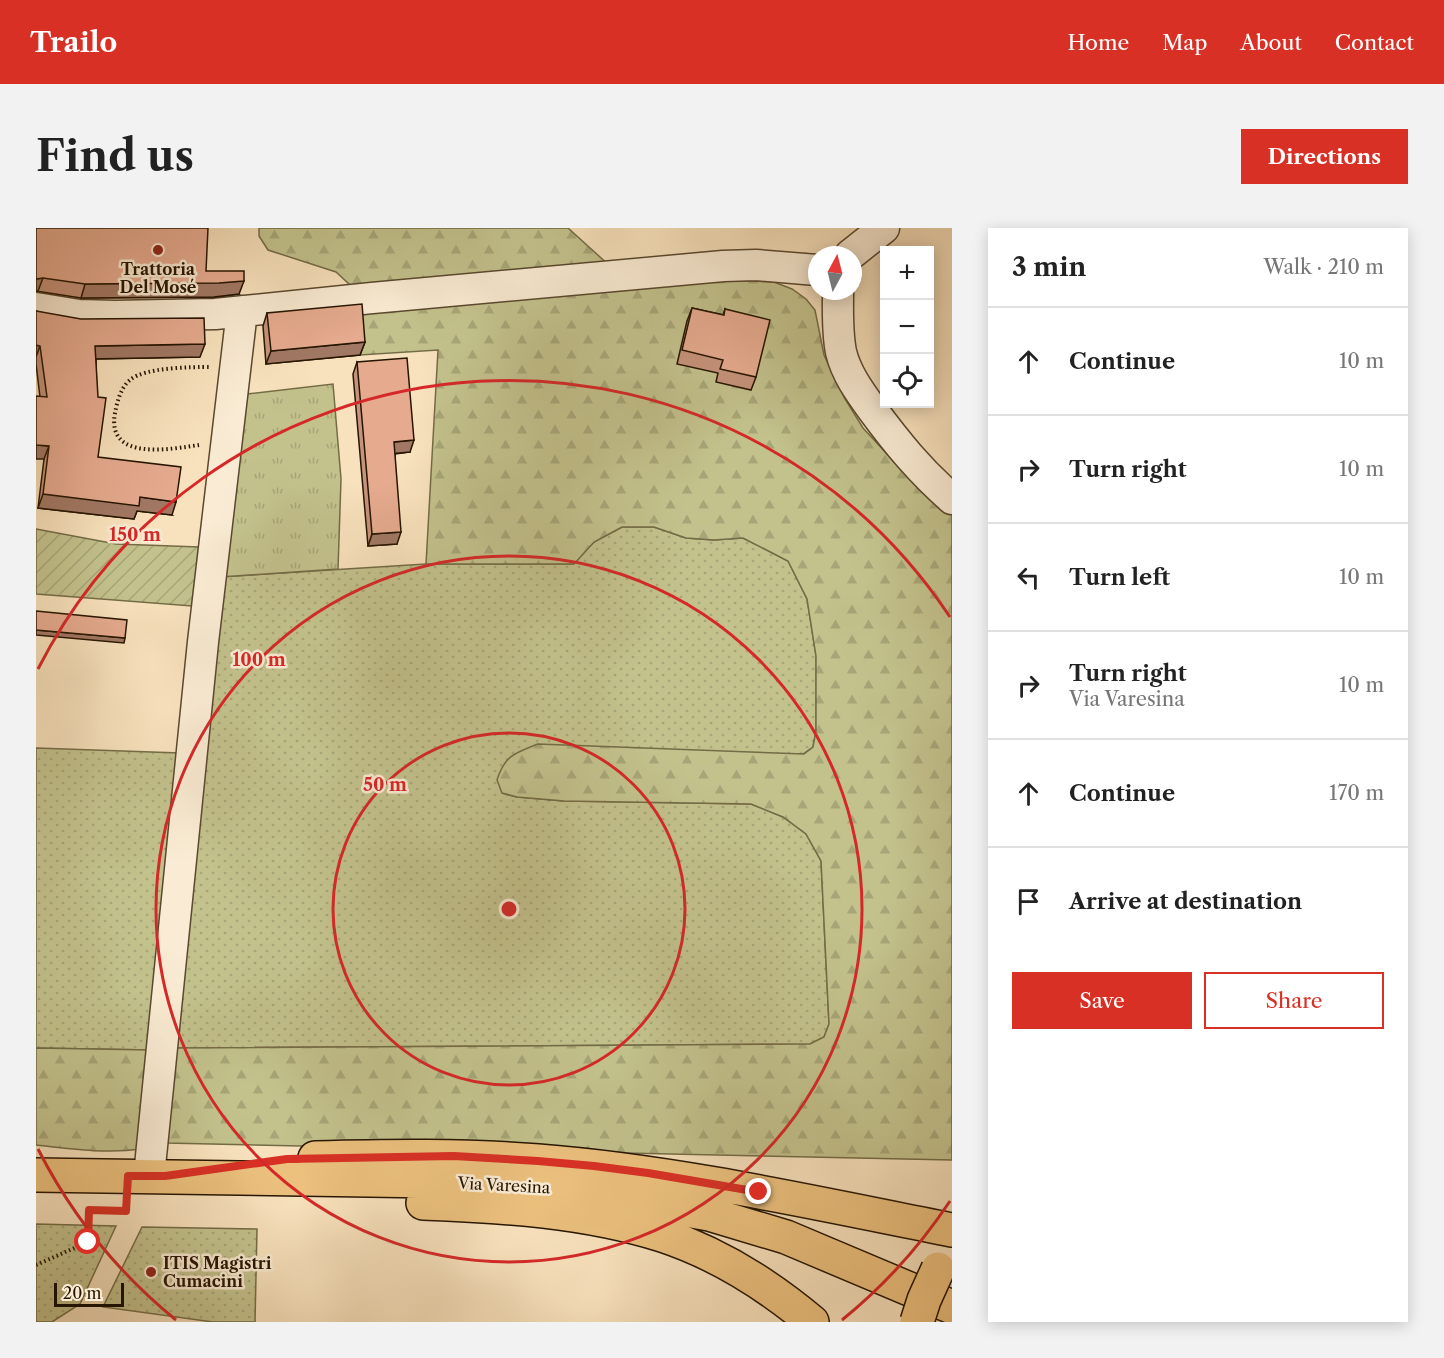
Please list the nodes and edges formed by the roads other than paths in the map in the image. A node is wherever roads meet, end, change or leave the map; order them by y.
1 (884, 228) edge
2 (861, 246) edge
3 (808, 269) edge
4 (838, 300) edge
5 (36, 308) edge
6 (242, 311) junction
7 (952, 499) edge
8 (36, 1175) edge
9 (147, 1176) junction
10 (952, 1230) edge
11 (945, 1258) edge
12 (952, 1307) edge
13 (812, 1322) edge
14 (917, 1322) edge

1 - 2 street
3 - 6 street
4 - 7 street
5 - 6 street
6 - 9 street
8 - 9 main road, Via Varesina
9 - 10 main road
9 - 12 main road, Via Varesina
9 - 13 main road
11 - 14 main road, bridge

